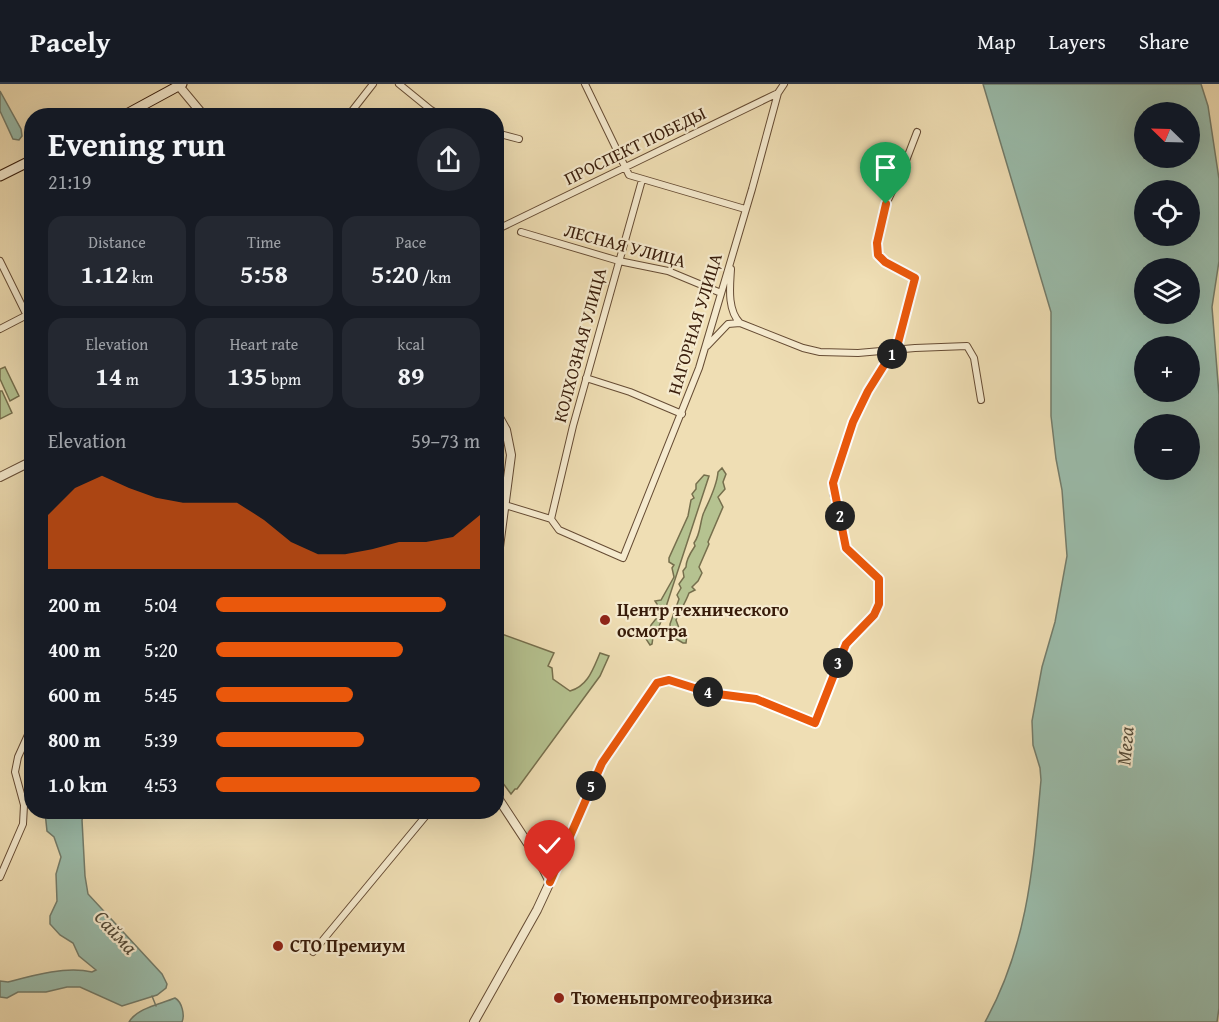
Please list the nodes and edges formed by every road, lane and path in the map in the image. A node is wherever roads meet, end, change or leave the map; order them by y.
1 (373, 84) edge
2 (399, 84) edge
3 (585, 84) edge
4 (784, 84) edge
5 (181, 85) edge
6 (778, 93) junction
7 (138, 108) edge
8 (198, 108) edge
9 (354, 108) edge
10 (429, 108) edge
11 (917, 132) dead end
12 (504, 135) edge
13 (519, 140) dead end
14 (24, 164) edge
15 (624, 168) junction
16 (0, 176) edge
17 (642, 180) junction
18 (746, 209) junction
19 (504, 226) edge
20 (521, 232) dead end
21 (732, 254) junction
22 (0, 261) edge
23 (619, 261) junction
24 (721, 293) junction
25 (24, 309) edge
26 (24, 317) edge
27 (740, 323) junction
28 (0, 329) edge
29 (705, 350) junction
30 (894, 351) junction
31 (586, 378) junction
32 (981, 400) dead end
33 (682, 414) junction
34 (504, 426) edge
35 (24, 465) edge
36 (0, 477) edge
37 (505, 505) junction
38 (504, 512) edge
39 (551, 519) junction
40 (24, 744) edge
41 (24, 805) edge
42 (24, 805) edge
43 (504, 807) edge
44 (423, 819) edge
45 (0, 877) edge
46 (550, 882) junction
47 (313, 951) dead end
48 (474, 1022) edge

1 - 9 street
2 - 10 street
3 - 15 street
4 - 6 street
5 - 7 main road
5 - 8 street
6 - 15 street, ПРОСПЕКТ ПОБЕДЫ
6 - 18 street, НАГОРНАЯ УЛИЦА
11 - 30 street
12 - 13 street
14 - 16 main road
15 - 17 street
15 - 19 street, ПРОСПЕКТ ПОБЕДЫ
17 - 18 street
17 - 23 street, КОЛХОЗНАЯ УЛИЦА
18 - 21 street, НАГОРНАЯ УЛИЦА
20 - 23 street, ЛЕСНАЯ УЛИЦА
21 - 24 street, НАГОРНАЯ УЛИЦА
21 - 27 street
22 - 25 street
23 - 24 street, ЛЕСНАЯ УЛИЦА
23 - 31 street, КОЛХОЗНАЯ УЛИЦА
24 - 29 street, НАГОРНАЯ УЛИЦА
26 - 28 street
27 - 29 street
27 - 30 street
29 - 33 street, НАГОРНАЯ УЛИЦА
30 - 32 street
30 - 46 street
31 - 33 street
31 - 39 street, КОЛХОЗНАЯ УЛИЦА
33 - 39 street, НАГОРНАЯ УЛИЦА
34 - 37 street
35 - 36 street
37 - 38 street
37 - 39 street
40 - 42 street
41 - 45 street
43 - 46 street
44 - 47 street
46 - 48 street

